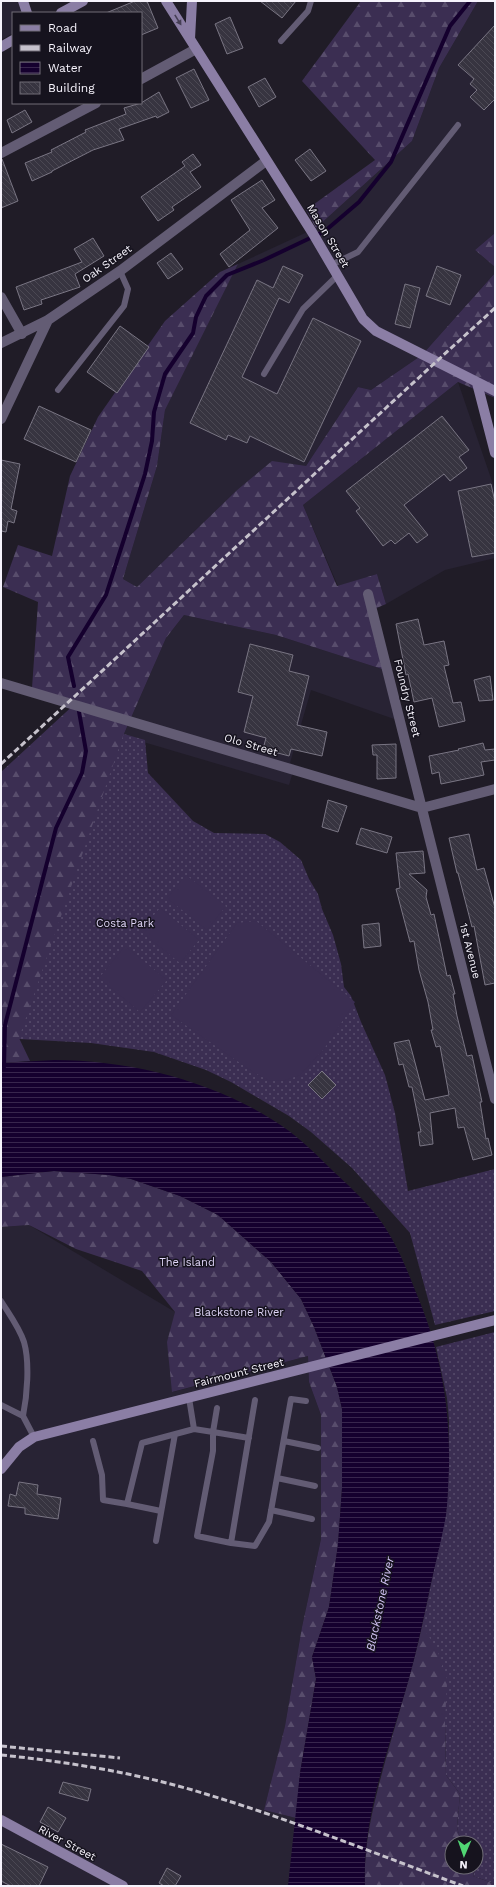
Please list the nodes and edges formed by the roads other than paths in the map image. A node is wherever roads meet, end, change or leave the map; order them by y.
1 (23, 1) edge
2 (83, 1) edge
3 (166, 1) edge
4 (192, 1) edge
5 (311, 1) edge
6 (27, 12) edge
7 (63, 12) edge
8 (190, 39) junction
9 (12, 40) edge
10 (280, 41) dead end
11 (1, 46) edge
12 (196, 49) junction
13 (142, 78) edge
14 (94, 104) edge
15 (458, 125) dead end
16 (1, 154) edge
17 (266, 160) junction
18 (331, 264) junction
19 (120, 271) junction
20 (337, 276) junction
21 (1, 297) edge
22 (48, 320) junction
23 (22, 334) junction
24 (1, 343) edge
25 (264, 374) dead end
26 (477, 383) junction
27 (58, 390) dead end
28 (495, 391) edge
29 (1, 419) edge
30 (495, 453) edge
31 (368, 594) dead end
32 (1, 683) edge
33 (495, 789) edge
34 (422, 808) junction
35 (490, 1058) edge
36 (495, 1099) edge
37 (1, 1301) edge
38 (495, 1320) edge
39 (189, 1398) junction
40 (255, 1400) dead end
41 (306, 1401) dead end
42 (1, 1405) edge
43 (217, 1408) dead end
44 (22, 1416) junction
45 (194, 1429) junction
46 (213, 1432) junction
47 (175, 1434) junction
48 (34, 1437) junction
49 (249, 1438) junction
50 (93, 1441) dead end
51 (284, 1441) junction
52 (318, 1448) dead end
53 (1, 1469) edge
54 (277, 1478) junction
55 (315, 1486) dead end
56 (127, 1504) junction
57 (271, 1510) junction
58 (161, 1511) junction
59 (312, 1519) dead end
60 (156, 1541) dead end
61 (231, 1543) junction
62 (1, 1820) edge
63 (122, 1886) edge

1 - 6 street
2 - 7 street
3 -> 8 street, Mason Street
4 - 8 street
5 - 10 lane
8 - 12 street, Mason Street
9 - 11 street
12 - 13 street
12 - 17 street, Mason Street
14 - 16 street
15 - 18 lane
17 - 18 street, Mason Street
17 - 19 street, Oak Street
18 - 20 street, Mason Street
19 - 22 street, Oak Street
19 - 27 lane
20 - 25 lane
20 - 26 street, Mason Street
21 - 23 street
22 - 23 street, Oak Street
22 - 29 street
23 - 24 street, Oak Street
26 - 28 street, Mason Street
26 - 30 street
31 - 34 street, Foundry Street
32 - 34 street, Olo Street
33 - 34 street
34 - 35 street, 1st Avenue
35 - 36 street, 1st Avenue
37 - 44 lane
38 - 39 street, Fairmount Street
39 - 45 lane
39 - 48 street, Fairmount Street
40 - 49 lane
41 - 51 lane
42 - 44 lane
43 - 46 lane
44 - 48 lane
45 - 46 lane
45 - 47 lane
46 - 49 lane
46 - 61 lane
47 - 56 lane
47 - 58 lane
48 - 53 street, Fairmount Street
49 - 61 lane
50 - 56 lane
51 - 52 lane
51 - 54 lane
54 - 55 lane
54 - 57 lane
56 - 58 lane
57 - 59 lane
57 - 61 lane
58 - 60 lane
62 - 63 street, River Street

